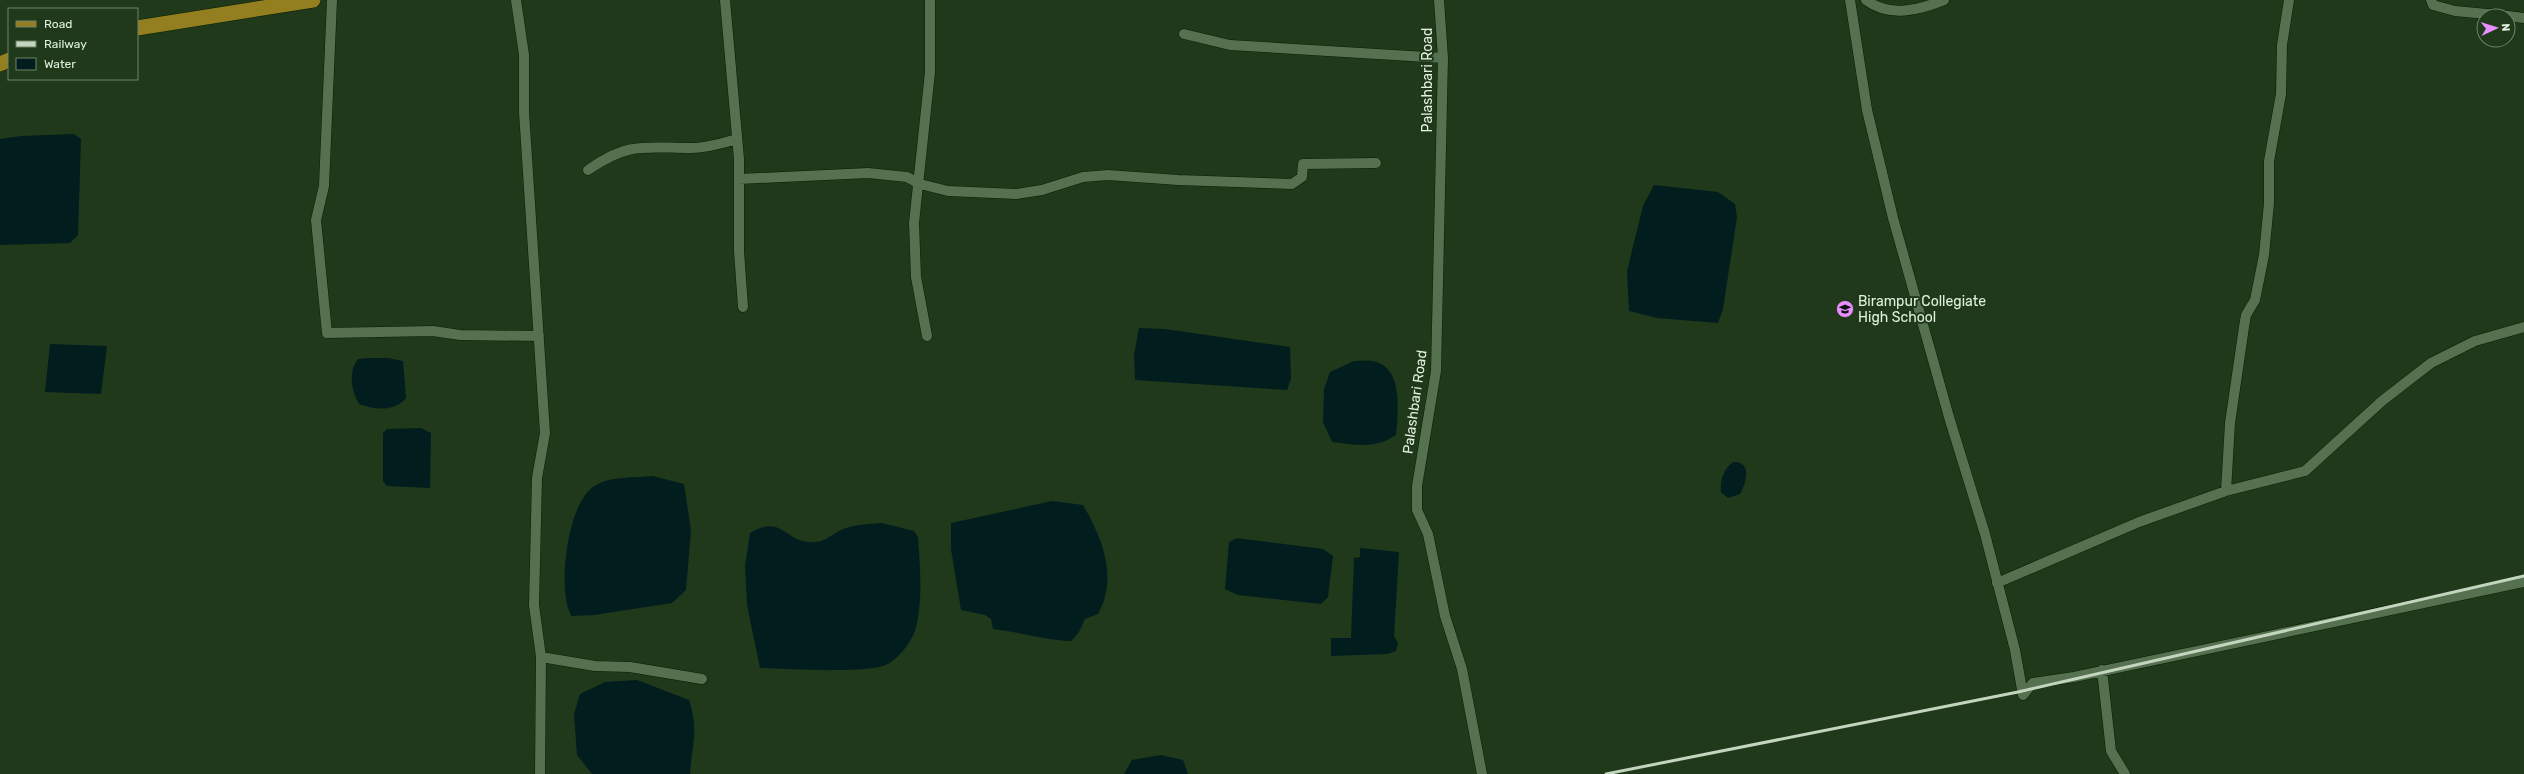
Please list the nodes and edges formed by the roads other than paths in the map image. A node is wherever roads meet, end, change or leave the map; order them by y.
1 (313, 0) edge
2 (332, 0) edge
3 (516, 0) edge
4 (725, 0) edge
5 (930, 0) edge
6 (1439, 0) edge
7 (1850, 0) edge
8 (1866, 0) edge
9 (1944, 0) edge
10 (2289, 0) edge
11 (2431, 0) edge
12 (2476, 13) edge
13 (138, 28) edge
14 (1184, 34) dead end
15 (1443, 58) junction
16 (737, 139) junction
17 (1376, 163) dead end
18 (588, 170) dead end
19 (739, 179) junction
20 (920, 184) junction
21 (743, 307) dead end
22 (2524, 327) edge
23 (539, 336) junction
24 (926, 336) dead end
25 (2226, 492) junction
26 (2524, 582) edge
27 (1997, 583) junction
28 (541, 657) junction
29 (2102, 670) junction
30 (702, 679) dead end
31 (540, 774) edge
32 (1482, 774) edge
33 (2126, 774) edge

1 - 13 main road
2 - 23 street
3 - 23 street
4 - 16 street
5 - 20 street
6 - 15 street, Palashbari Road
7 - 27 street
8 - 9 street
10 - 25 street
11 - 12 street
14 - 15 street
15 - 32 street, Palashbari Road
16 - 18 street
16 - 19 street
17 - 20 street
19 - 20 street
19 - 21 street
20 - 24 street
22 - 25 street
23 - 28 street
25 - 27 street
26 - 29 street
27 - 29 street
28 - 30 street
28 - 31 street
29 - 33 street

